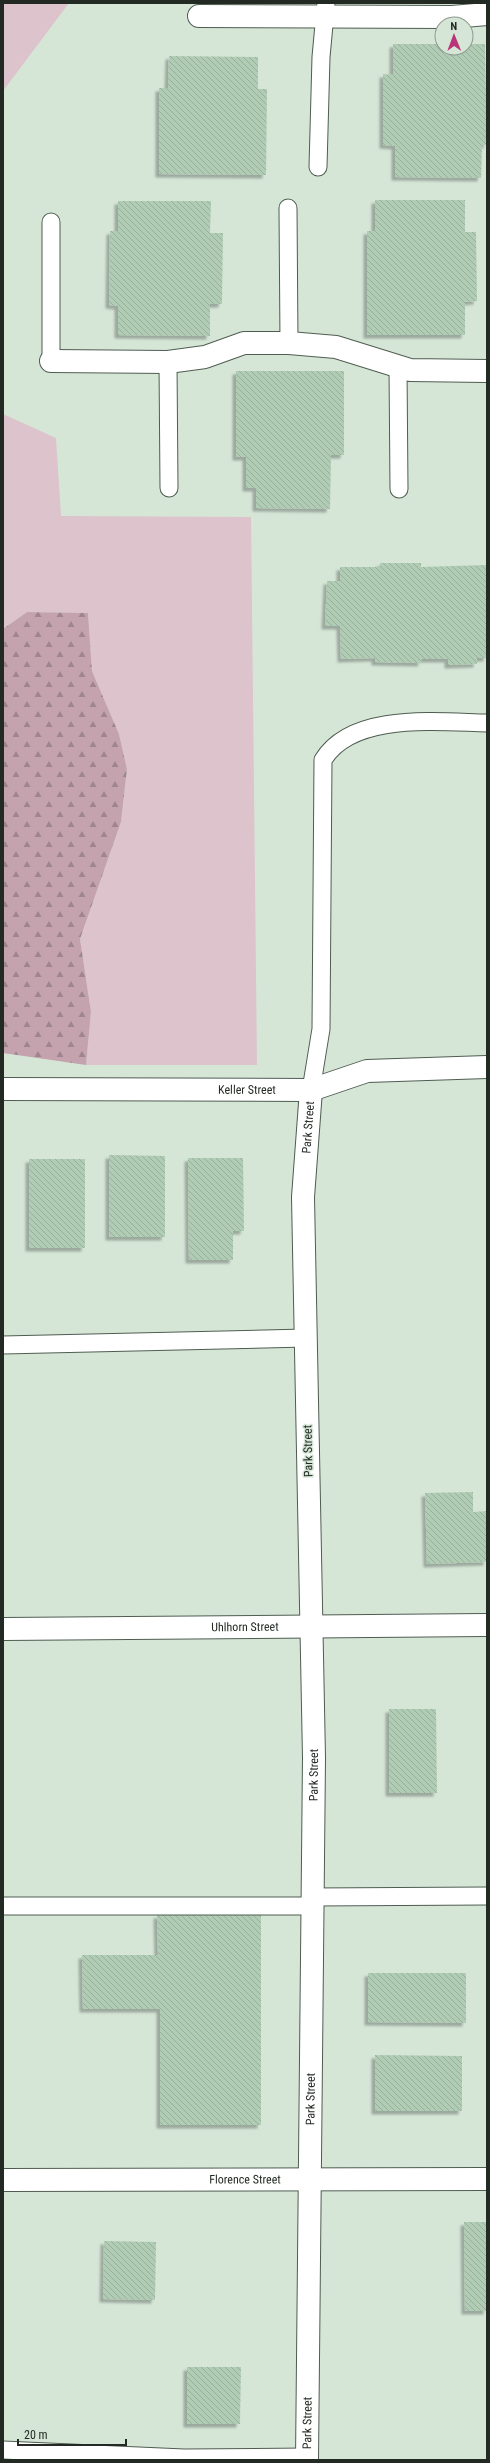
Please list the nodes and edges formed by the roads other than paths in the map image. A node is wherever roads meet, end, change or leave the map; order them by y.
1 (325, 10) edge
2 (487, 14) edge
3 (199, 16) dead end
4 (318, 167) dead end
5 (288, 208) dead end
6 (51, 222) dead end
7 (289, 343) junction
8 (50, 360) joint
9 (168, 362) junction
10 (398, 367) junction
11 (487, 371) edge
12 (169, 488) dead end
13 (400, 489) dead end
14 (487, 723) edge
15 (487, 1067) edge
16 (3, 1089) edge
17 (311, 1090) junction
18 (306, 1338) junction
19 (3, 1345) edge
20 (487, 1625) edge
21 (311, 1626) junction
22 (3, 1628) edge
23 (487, 1896) edge
24 (313, 1902) junction
25 (3, 1906) edge
26 (311, 2178) junction
27 (487, 2179) edge
28 (3, 2180) edge
29 (3, 2450) edge
30 (308, 2458) edge

1 - 2 street
1 - 3 street
1 - 4 lane
5 - 7 lane
6 - 8 lane
7 - 9 street
7 - 10 street
8 - 9 street
9 - 12 lane
10 - 11 street
10 - 13 lane
14 - 17 lane
15 - 17 street, Keller Street
16 - 17 street, Keller Street
17 - 18 street, Park Street
18 - 19 lane
18 - 21 street, Park Street
20 - 21 street, Uhlhorn Street
21 - 22 street, Uhlhorn Street
21 - 24 street, Park Street
23 - 24 lane
24 - 25 lane
24 - 26 street, Park Street
26 - 27 street, Florence Street
26 - 28 street, Florence Street
26 - 30 street, Park Street
29 - 30 lane

